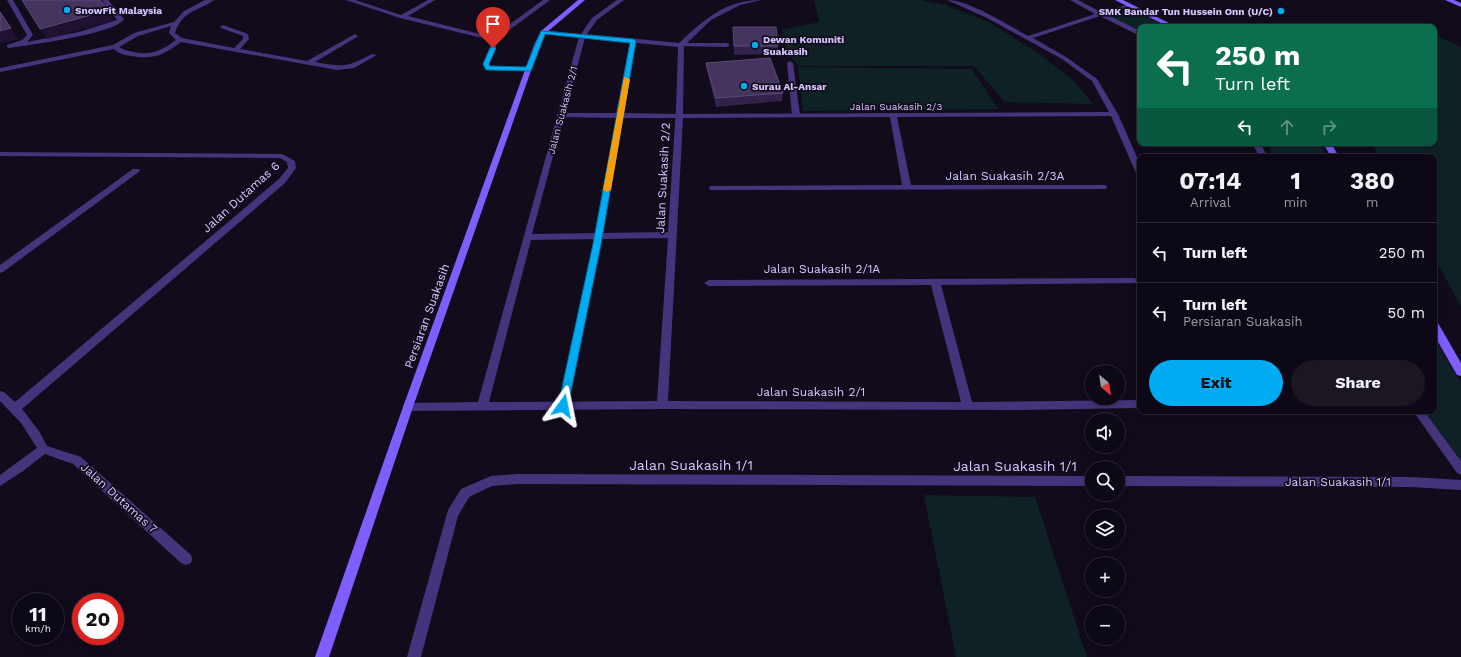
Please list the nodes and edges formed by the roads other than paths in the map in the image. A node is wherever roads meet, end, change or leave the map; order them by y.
1 (10, 0) edge
2 (105, 0) edge
3 (211, 0) edge
4 (349, 0) edge
5 (432, 0) edge
6 (547, 0) edge
7 (582, 0) edge
8 (622, 0) edge
9 (758, 0) edge
10 (950, 0) edge
11 (1073, 0) edge
12 (1118, 0) edge
13 (1448, 0) edge
14 (1128, 5) junction
15 (1461, 5) edge
16 (1102, 14) junction
17 (402, 17) junction
18 (176, 23) junction
19 (1168, 24) edge
20 (223, 27) dead end
21 (543, 32) junction
22 (1137, 32) edge
23 (583, 35) junction
24 (355, 36) dead end
25 (1028, 38) junction
26 (493, 39) junction
27 (180, 40) junction
28 (633, 41) junction
29 (727, 44) dead end
30 (681, 45) junction
31 (8, 46) junction
32 (115, 47) junction
33 (0, 48) edge
34 (235, 50) junction
35 (374, 54) dead end
36 (310, 62) junction
37 (790, 63) dead end
38 (528, 69) junction
39 (0, 70) edge
40 (1114, 114) junction
41 (560, 115) junction
42 (796, 115) junction
43 (620, 116) junction
44 (679, 116) junction
45 (893, 116) junction
46 (0, 154) edge
47 (1137, 166) edge
48 (136, 171) dead end
49 (713, 188) dead end
50 (907, 188) junction
51 (1103, 188) dead end
52 (672, 235) junction
53 (598, 236) junction
54 (527, 237) junction
55 (0, 270) edge
56 (1134, 281) dead end
57 (935, 282) junction
58 (709, 283) dead end
59 (1437, 331) edge
60 (1461, 372) edge
61 (0, 395) edge
62 (1137, 404) edge
63 (662, 405) junction
64 (563, 406) junction
65 (968, 406) junction
66 (408, 407) junction
67 (482, 407) junction
68 (15, 409) junction
69 (1420, 414) edge
70 (43, 449) junction
71 (1461, 470) edge
72 (0, 481) edge
73 (1085, 481) edge
74 (1125, 481) edge
75 (1461, 485) edge
76 (186, 559) dead end
77 (322, 657) edge
78 (414, 657) edge

1 - 31 street
2 - 31 street
3 - 18 street
4 - 17 street
5 - 17 street
6 - 26 street
7 - 21 street, Persiaran Suakasih
8 - 23 street, Jalan Suakasih 2/1
9 - 30 street
10 - 25 street
11 - 16 street
12 - 14 street
13 - 15 street
14 - 16 street
14 - 19 street
16 - 22 street
16 - 25 street
17 - 26 street
18 - 27 street
18 - 32 street
20 - 34 street
21 - 23 street
21 - 38 street, Persiaran Suakasih
23 - 28 street
23 - 41 street, Jalan Suakasih 2/1
24 - 36 street
25 - 40 street
26 - 38 street
27 - 32 street
27 - 34 street
28 - 30 street
28 - 43 street
29 - 30 street
30 - 44 street, Jalan Suakasih 2/2
31 - 33 street
32 - 39 street
34 - 36 street
35 - 36 street
37 - 42 street
38 - 66 street, Persiaran Suakasih
40 - 45 street, Jalan Suakasih 2/3
40 - 47 street
41 - 43 street, Jalan Suakasih 2/3
41 - 54 street, Jalan Suakasih 2/1
42 - 44 street, Jalan Suakasih 2/3
42 - 45 street, Jalan Suakasih 2/3
43 - 44 street, Jalan Suakasih 2/3
43 - 53 street
44 - 52 street, Jalan Suakasih 2/2
45 - 50 street
46 - 68 street, Jalan Dutamas 6
48 - 55 street
49 - 50 street, Jalan Suakasih 2/3A
50 - 51 street, Jalan Suakasih 2/3A
52 - 53 street
52 - 63 street, Jalan Suakasih 2/2
53 - 54 street
53 - 64 street
54 - 67 street, Jalan Suakasih 2/1
56 - 57 street, Jalan Suakasih 2/1A
57 - 58 street, Jalan Suakasih 2/1A
57 - 65 street
59 - 60 street
61 - 68 street
62 - 65 street, Jalan Suakasih 2/1
63 - 64 street, Jalan Suakasih 2/1
63 - 65 street, Jalan Suakasih 2/1
64 - 67 street, Jalan Suakasih 2/1
66 - 67 street, Jalan Suakasih 2/1
66 - 77 street, Persiaran Suakasih
68 - 70 street
69 - 71 street
70 - 72 street
70 - 76 street, Jalan Dutamas 7
73 - 78 street, Jalan Suakasih 1/1
74 - 75 street, Jalan Suakasih 1/1

